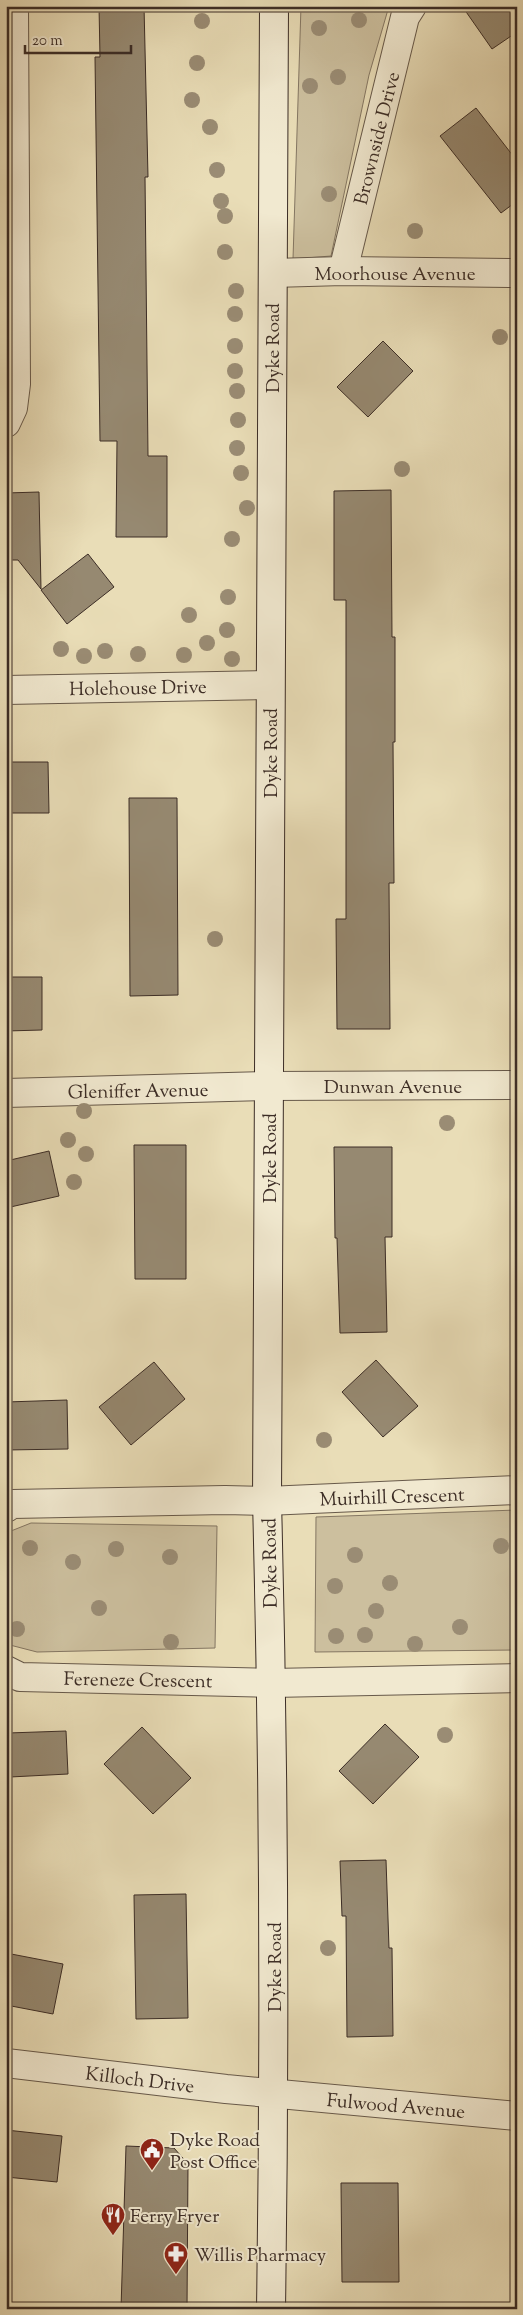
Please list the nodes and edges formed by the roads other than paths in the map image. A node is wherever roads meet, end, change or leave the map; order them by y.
1 (14, 6) edge
2 (274, 6) edge
3 (412, 6) edge
4 (343, 271) junction
5 (273, 273) junction
6 (517, 273) edge
7 (6, 423) edge
8 (270, 685) junction
9 (6, 690) edge
10 (517, 1085) edge
11 (269, 1086) junction
12 (6, 1093) edge
13 (517, 1490) edge
14 (267, 1501) junction
15 (6, 1508) edge
16 (6, 1670) edge
17 (517, 1678) edge
18 (272, 1683) junction
19 (6, 2063) edge
20 (274, 2093) junction
21 (517, 2116) edge
22 (271, 2309) edge

1 - 7 street
2 - 5 street, Dyke Road
3 - 4 street, Brownside Drive
4 - 5 street, Moorhouse Avenue
4 - 6 street, Moorhouse Avenue
5 - 8 street, Dyke Road
8 - 9 street, Holehouse Drive
8 - 11 street, Dyke Road
10 - 11 street, Dunwan Avenue
11 - 12 street, Gleniffer Avenue
11 - 14 street, Dyke Road
13 - 14 street, Muirhill Crescent
14 - 15 street
14 - 18 street, Dyke Road
16 - 18 street, Fereneze Crescent
17 - 18 street
18 - 20 street, Dyke Road
19 - 20 street, Killoch Drive
20 - 21 street, Fulwood Avenue
20 - 22 street, Dyke Road

